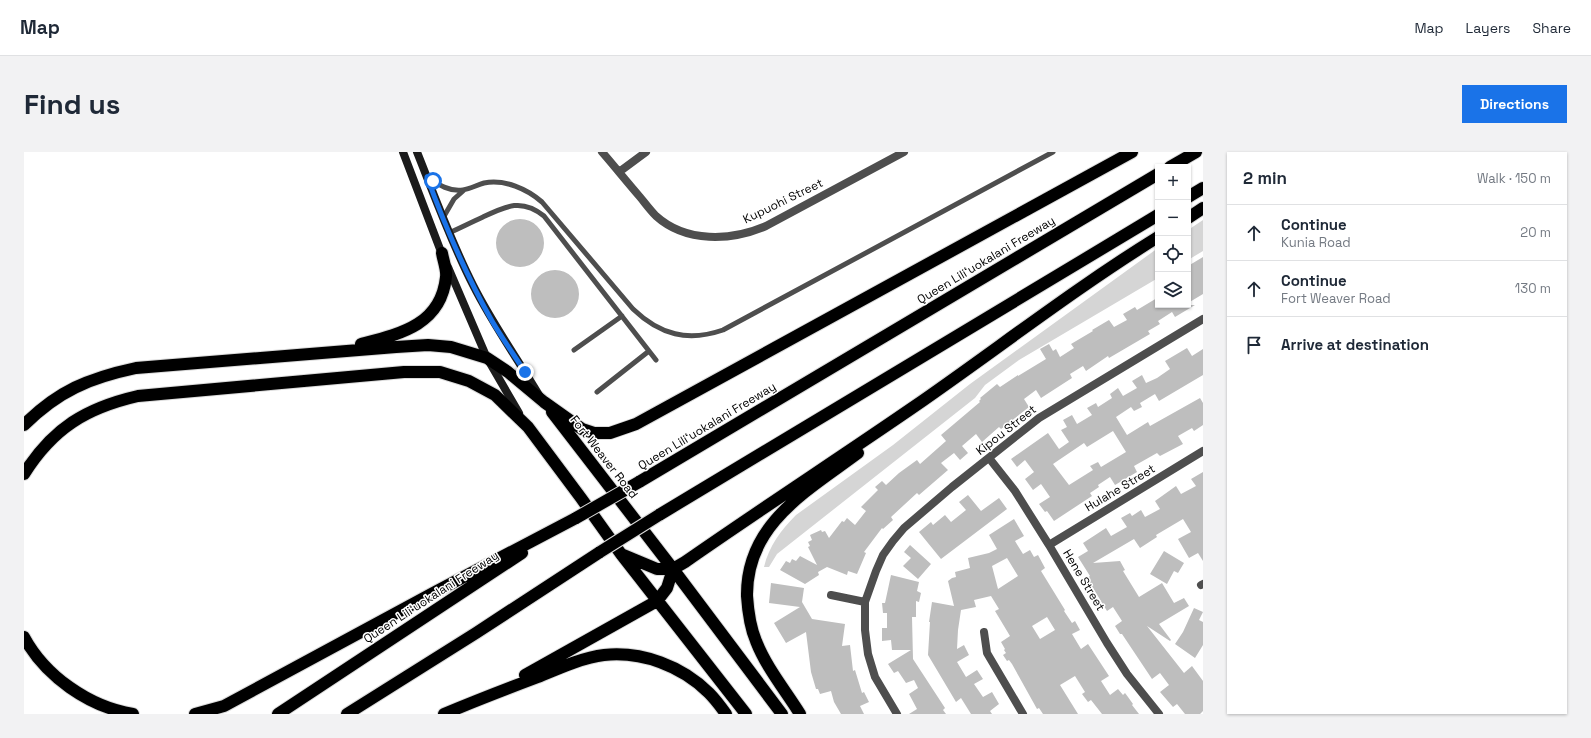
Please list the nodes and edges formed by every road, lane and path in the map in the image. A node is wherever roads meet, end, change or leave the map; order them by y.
1 (403, 152) edge
2 (417, 152) edge
3 (602, 152) edge
4 (646, 152) edge
5 (904, 152) edge
6 (1053, 152) edge
7 (1132, 152) edge
8 (1196, 152) edge
9 (1175, 164) edge
10 (619, 172) junction
11 (1155, 176) edge
12 (427, 177) junction
13 (1203, 188) edge
14 (464, 190) junction
15 (1191, 195) edge
16 (1203, 208) edge
17 (1191, 216) edge
18 (1155, 217) edge
19 (443, 218) junction
20 (449, 233) junction
21 (1155, 239) edge
22 (442, 253) junction
23 (622, 316) junction
24 (1203, 319) edge
25 (574, 350) dead end
26 (333, 351) junction
27 (649, 351) junction
28 (486, 358) junction
29 (656, 360) dead end
30 (597, 392) dead end
31 (544, 402) junction
32 (914, 406) junction
33 (24, 424) edge
34 (528, 427) junction
35 (1203, 451) edge
36 (989, 458) junction
37 (24, 474) edge
38 (576, 518) junction
39 (1049, 545) junction
40 (620, 554) junction
41 (673, 569) junction
42 (831, 595) dead end
43 (657, 601) junction
44 (865, 602) junction
45 (984, 632) dead end
46 (24, 638) edge
47 (487, 696) junction
48 (133, 714) edge
49 (195, 714) edge
50 (278, 714) edge
51 (347, 714) edge
52 (444, 714) edge
53 (726, 714) edge
54 (746, 714) edge
55 (782, 714) edge
56 (800, 714) edge
57 (897, 714) edge
58 (1023, 714) edge
59 (1159, 714) edge

1 - 22 main road
2 - 12 main road, Fort Weaver Road
3 - 10 street, Kupuohi Street
4 - 10 street
5 - 10 street, Kupuohi Street
6 - 14 lane
7 - 31 highway
8 - 9 highway
11 - 38 highway, Queen Liliʻuokalani Freeway, bridge
12 - 14 lane
12 - 19 main road, Fort Weaver Road
13 - 15 highway
14 - 19 lane
16 - 17 highway
18 - 51 highway, bridge
19 - 20 main road, Fort Weaver Road
20 - 23 lane
20 - 31 main road, Fort Weaver Road
21 - 32 highway
22 - 26 highway
22 - 28 main road
23 - 25 lane
23 - 27 lane
24 - 36 street, Kipou Street
26 - 28 highway
26 - 33 highway
27 - 29 lane
27 - 30 lane
28 - 31 highway
28 - 34 main road
31 - 41 highway, Fort Weaver Road
32 - 41 highway
32 - 56 highway
34 - 37 highway
34 - 40 highway
35 - 39 street, Hulahe Street
36 - 39 street, Hene Street
36 - 44 street, Kipou Street
38 - 49 highway
38 - 50 highway, Queen Liliʻuokalani Freeway
39 - 59 street, Hene Street
40 - 41 highway
40 - 43 highway
41 - 43 highway
41 - 55 highway, Fort Weaver Road
42 - 44 street
43 - 47 highway
43 - 54 highway
44 - 57 street, Kipou Street
45 - 58 street
46 - 48 highway
47 - 52 highway
47 - 53 highway

